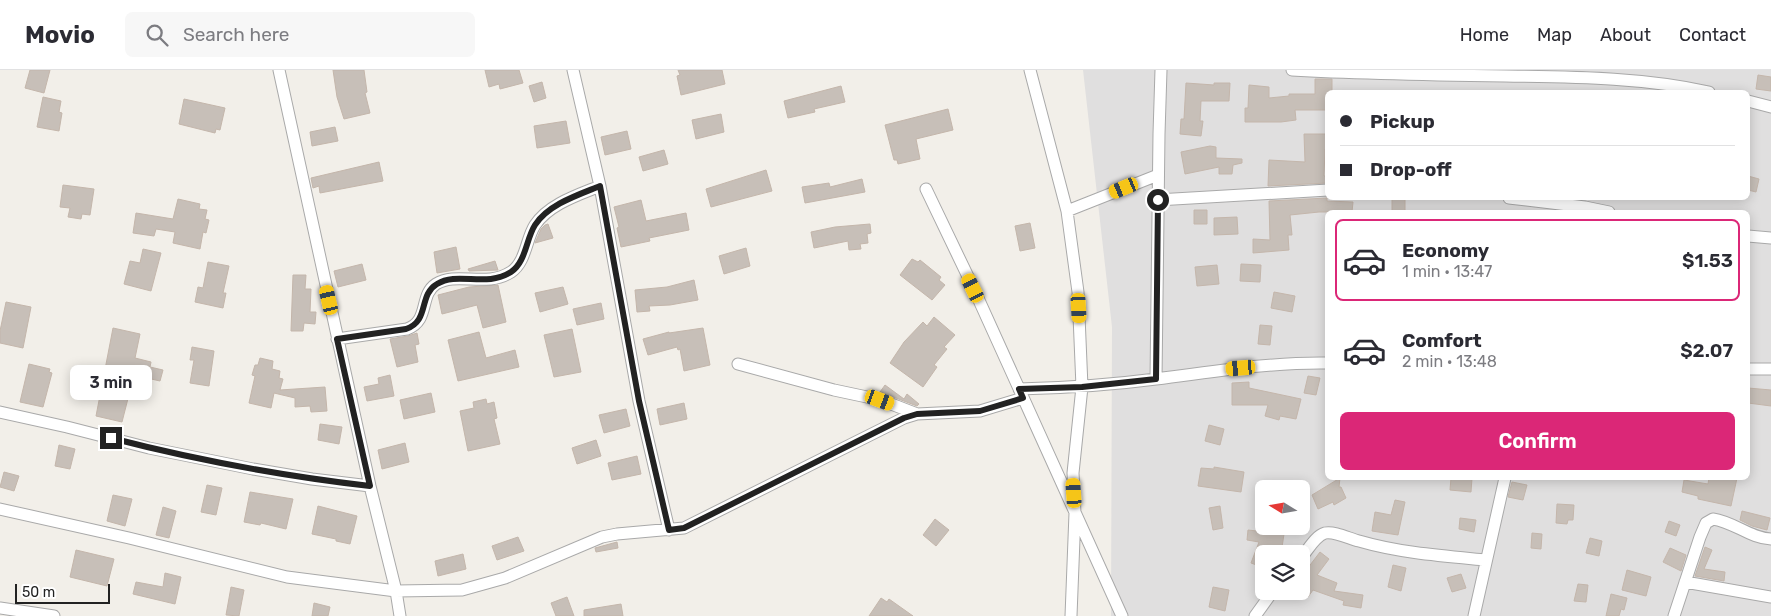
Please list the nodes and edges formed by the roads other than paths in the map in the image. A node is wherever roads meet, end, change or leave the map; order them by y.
1 (279, 70) edge
2 (573, 70) edge
3 (1030, 70) edge
4 (1161, 70) edge
5 (1292, 70) edge
6 (1700, 90) edge
7 (1750, 102) edge
8 (1771, 107) edge
9 (1158, 175) junction
10 (600, 186) junction
11 (926, 189) dead end
12 (1325, 190) edge
13 (1158, 200) junction
14 (1525, 200) edge
15 (1599, 210) edge
16 (1067, 211) junction
17 (1750, 236) edge
18 (1771, 238) edge
19 (337, 339) junction
20 (1325, 363) edge
21 (738, 364) dead end
22 (1750, 369) edge
23 (1771, 369) edge
24 (1156, 379) junction
25 (1082, 387) junction
26 (1021, 394) junction
27 (0, 412) edge
28 (917, 414) junction
29 (1505, 480) edge
30 (370, 486) junction
31 (0, 509) edge
32 (1076, 513) junction
33 (669, 530) junction
34 (1771, 539) edge
35 (1310, 547) edge
36 (1486, 560) junction
37 (1685, 582) junction
38 (396, 591) junction
39 (1771, 597) edge
40 (1267, 600) edge
41 (0, 608) edge
42 (54, 616) edge
43 (400, 616) edge
44 (1070, 616) edge
45 (1122, 616) edge
46 (1255, 616) edge
47 (1474, 616) edge
48 (1674, 616) edge

1 - 19 street
2 - 10 street
3 - 16 street
4 - 9 street
5 - 6 street
7 - 8 street
9 - 13 street
9 - 16 street
10 - 19 street
10 - 33 street
11 - 26 street
12 - 13 street
13 - 24 street
14 - 15 street
16 - 25 street
17 - 18 street
19 - 30 street
20 - 24 street
21 - 28 street
22 - 23 street
24 - 25 street
25 - 26 street
25 - 32 street
26 - 28 street
26 - 32 street
27 - 30 street
28 - 33 street
29 - 36 street
30 - 38 street
31 - 38 street
32 - 44 street
32 - 45 street
33 - 38 street
34 - 37 street
35 - 36 street
36 - 47 street
37 - 39 street
37 - 48 street
38 - 43 street
40 - 46 street
41 - 42 street

